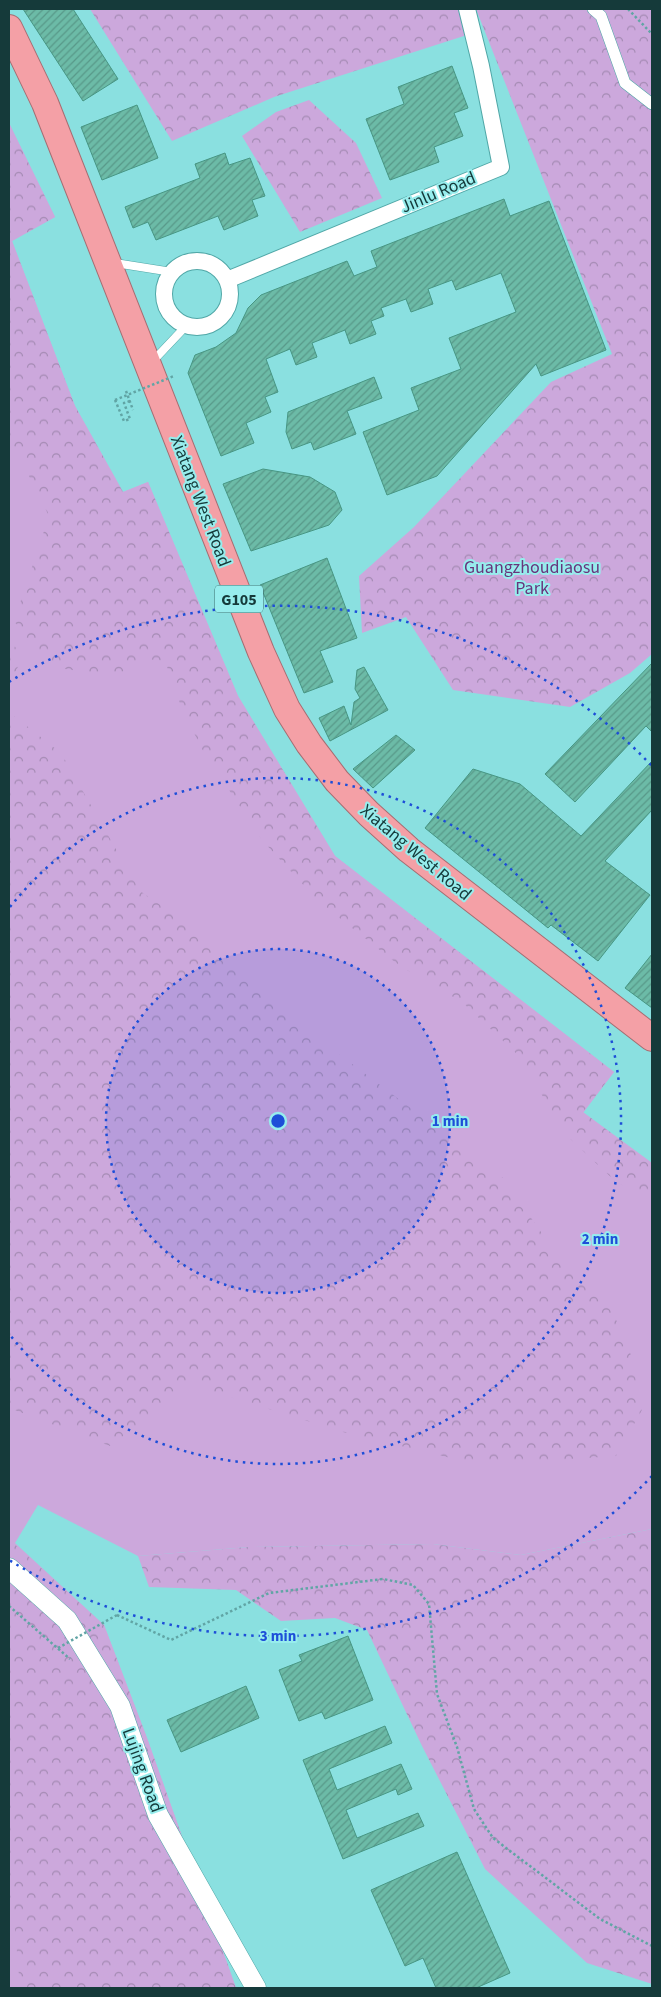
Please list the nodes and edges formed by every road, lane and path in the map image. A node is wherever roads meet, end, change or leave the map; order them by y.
1 (467, 9) edge
2 (593, 9) edge
3 (628, 9) edge
4 (9, 28) edge
5 (652, 34) edge
6 (9, 60) edge
7 (652, 104) edge
8 (108, 262) junction
9 (172, 272) junction
10 (227, 280) junction
11 (186, 326) junction
12 (148, 366) junction
13 (174, 376) dead end
14 (126, 391) dead end
15 (130, 401) junction
16 (133, 410) dead end
17 (652, 1038) edge
18 (652, 1057) edge
19 (9, 1568) edge
20 (9, 1606) edge
21 (652, 1946) edge
22 (256, 1988) edge

1 - 10 street, Jinlu Road
2 - 7 street
3 - 5 path
4 - 8 highway, Xiatang West Road / G105
6 - 18 highway, Xiatang West Road / G105
8 - 9 lane
8 - 12 highway, Xiatang West Road / G105
9 - 10 street
9 - 11 street
10 - 11 street
11 - 12 lane
12 - 17 highway, Xiatang West Road / G105
13 - 15 path, bridge
14 - 15 path
15 - 16 path
19 - 22 street, Lujing Road
20 - 21 path, bridge

